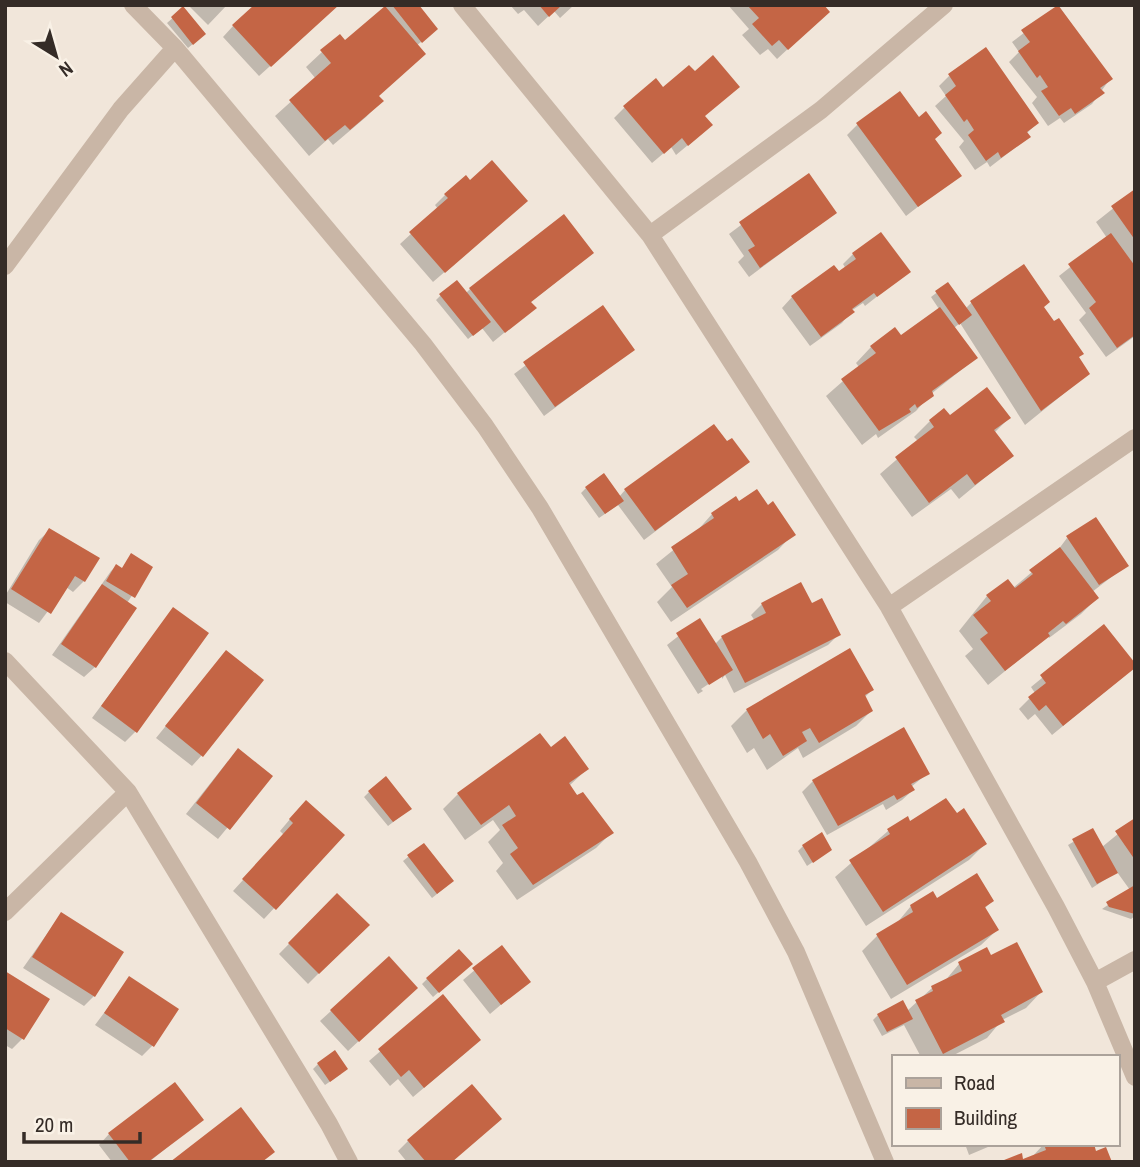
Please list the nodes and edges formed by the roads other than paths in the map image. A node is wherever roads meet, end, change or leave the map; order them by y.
1 (134, 5) edge
2 (462, 5) edge
3 (944, 5) edge
4 (176, 48) junction
5 (650, 235) junction
6 (5, 266) edge
7 (1135, 438) edge
8 (889, 607) junction
9 (5, 661) edge
10 (128, 792) junction
11 (5, 912) edge
12 (1135, 960) edge
13 (1095, 982) junction
14 (1135, 1077) edge
15 (349, 1162) edge
16 (885, 1162) edge

1 - 4 street
2 - 5 street
3 - 5 street
4 - 6 street
4 - 16 street
5 - 8 street
7 - 8 street
8 - 13 street
9 - 10 street
10 - 11 street
10 - 15 street
12 - 13 street
13 - 14 street

